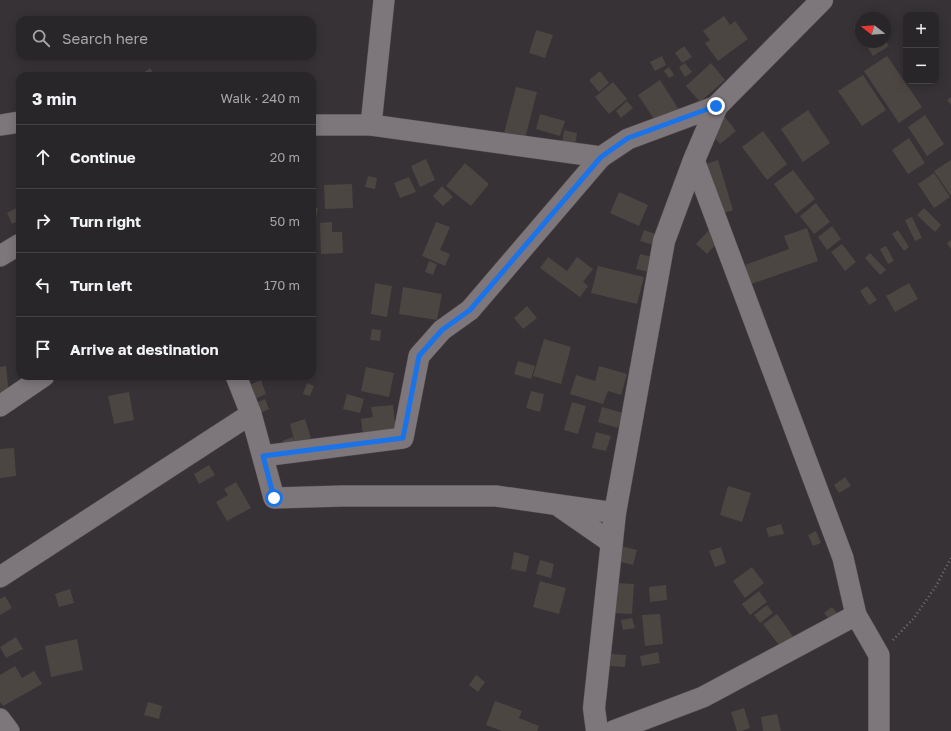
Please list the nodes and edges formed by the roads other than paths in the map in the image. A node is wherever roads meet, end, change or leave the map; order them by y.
1 (384, 0) edge
2 (822, 0) edge
3 (716, 106) junction
4 (16, 123) edge
5 (0, 125) edge
6 (316, 125) edge
7 (371, 125) junction
8 (601, 157) junction
9 (694, 160) junction
10 (16, 246) edge
11 (0, 256) edge
12 (38, 380) edge
13 (238, 380) edge
14 (0, 406) edge
15 (252, 414) junction
16 (263, 456) junction
17 (556, 504) junction
18 (615, 513) junction
19 (612, 543) junction
20 (0, 577) edge
21 (856, 614) junction
22 (0, 719) edge
23 (9, 731) edge
24 (597, 731) edge
25 (613, 731) edge
26 (879, 731) edge

1 - 7 street
2 - 3 street
3 - 8 street
3 - 9 street
4 - 5 street
6 - 7 street
7 - 8 street
8 - 16 street
9 - 18 street
9 - 21 street
10 - 11 street
12 - 14 street
13 - 15 street
15 - 16 street
15 - 20 street
16 - 17 street
17 - 18 street
17 - 19 street
18 - 19 street
19 - 24 street
21 - 25 street
21 - 26 street
22 - 23 street

